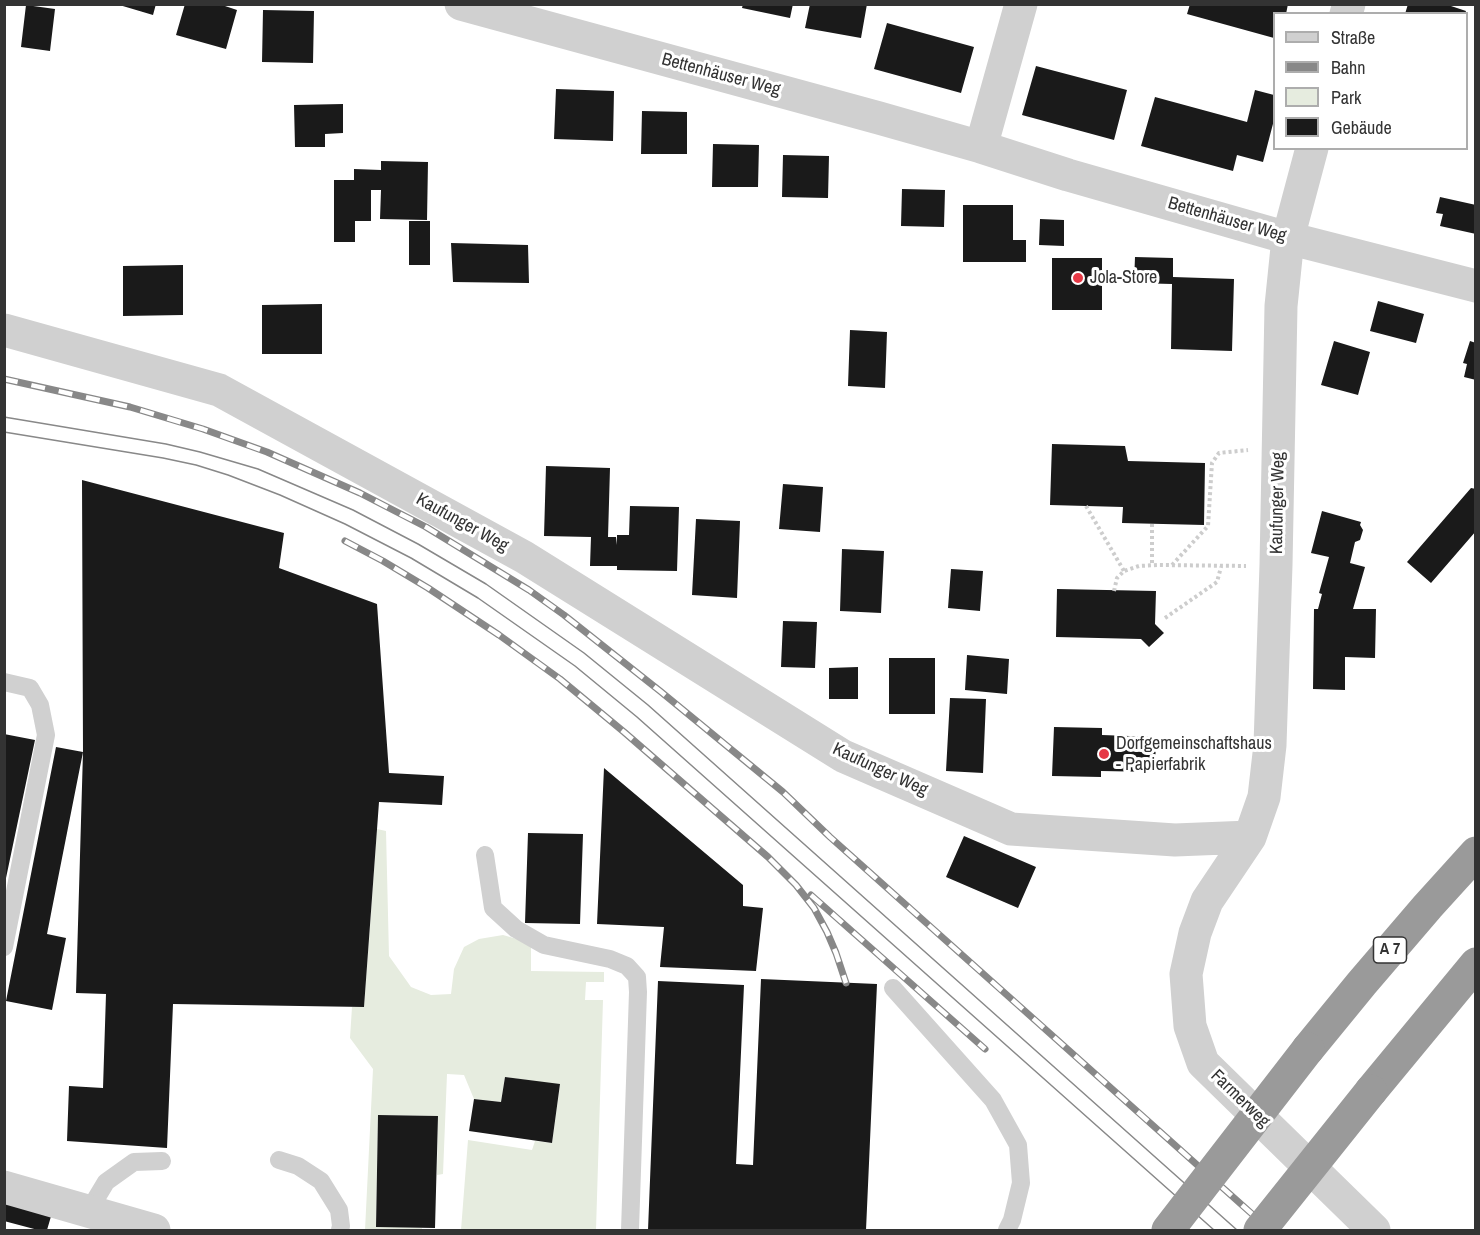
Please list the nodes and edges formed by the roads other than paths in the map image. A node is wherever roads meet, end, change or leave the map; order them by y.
1 (461, 4) edge
2 (1021, 4) edge
3 (981, 147) junction
4 (1310, 150) edge
5 (1288, 238) junction
6 (1476, 286) edge
7 (4, 330) edge
8 (4, 682) edge
9 (1250, 837) junction
10 (1476, 854) edge
11 (485, 855) dead end
12 (4, 947) edge
13 (1476, 964) edge
14 (893, 988) dead end
15 (279, 1160) dead end
16 (162, 1161) dead end
17 (4, 1187) edge
18 (88, 1212) junction
19 (154, 1230) edge
20 (340, 1230) edge
21 (630, 1230) edge
22 (1007, 1230) edge
23 (1168, 1230) edge
24 (1260, 1230) edge
25 (1374, 1230) edge

1 - 3 street, Bettenhäuser Weg
2 - 3 street
3 - 5 street, Bettenhäuser Weg
4 - 5 street
5 - 6 street, Bettenhäuser Weg
5 - 9 street, Kaufunger Weg
7 - 9 street, Kaufunger Weg
8 - 12 lane
9 - 25 street, Farmerweg
10 - 23 highway, A 7, bridge
11 - 21 lane
13 - 24 highway, bridge
14 - 22 lane
15 - 20 lane
16 - 18 lane
17 - 18 street
18 - 19 street

